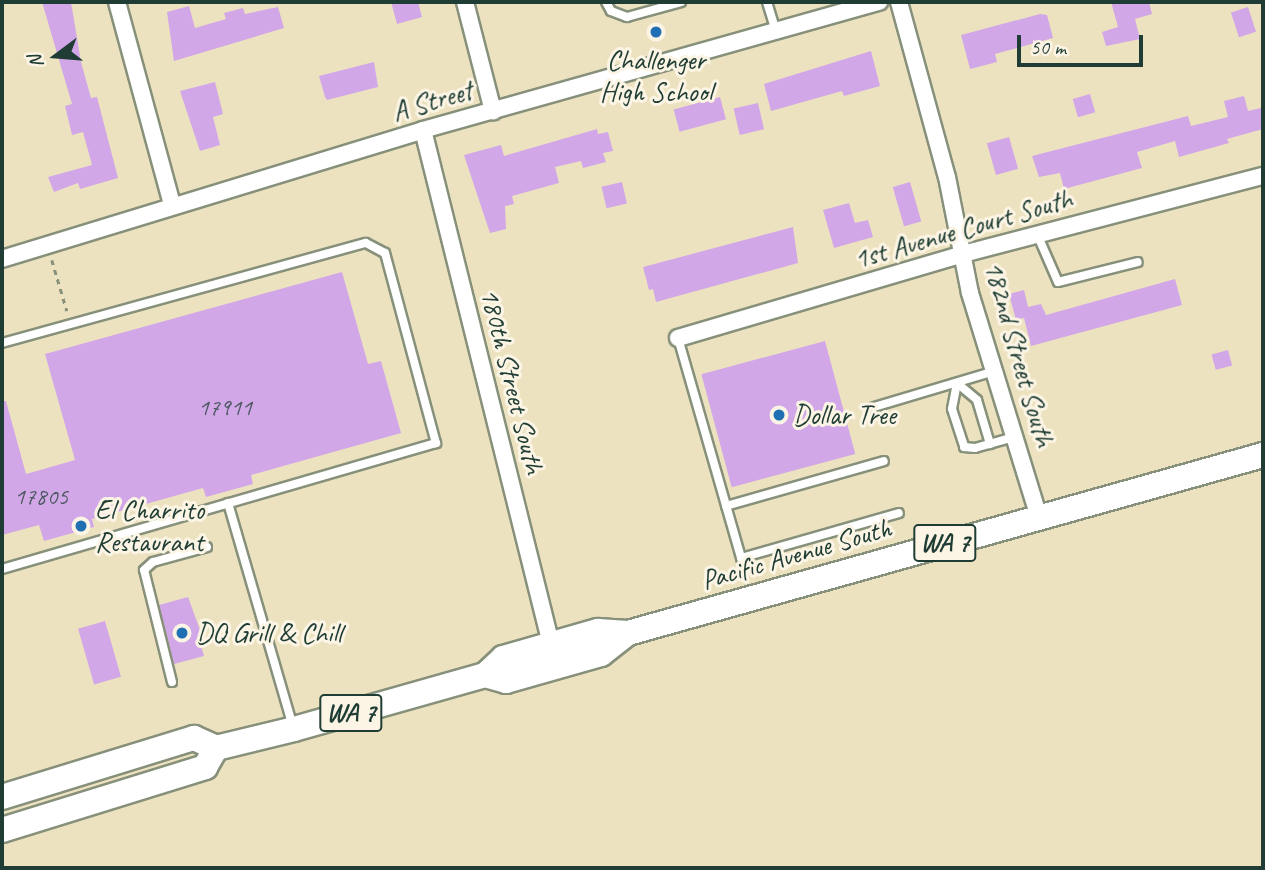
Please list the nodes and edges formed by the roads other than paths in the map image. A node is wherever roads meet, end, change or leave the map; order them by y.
1 (117, 2) edge
2 (465, 2) edge
3 (606, 2) edge
4 (681, 2) edge
5 (767, 2) edge
6 (879, 2) edge
7 (900, 2) edge
8 (776, 31) junction
9 (493, 111) junction
10 (423, 130) junction
11 (1263, 176) edge
12 (172, 205) junction
13 (1037, 234) junction
14 (963, 254) junction
15 (2, 259) edge
16 (1138, 262) dead end
17 (678, 338) joint
18 (2, 344) edge
19 (995, 371) junction
20 (957, 383) junction
21 (874, 407) dead end
22 (1015, 437) junction
23 (990, 444) junction
24 (1263, 455) edge
25 (884, 461) dead end
26 (228, 503) junction
27 (726, 506) junction
28 (899, 513) dead end
29 (1039, 517) junction
30 (207, 547) dead end
31 (2, 569) edge
32 (628, 633) junction
33 (551, 645) junction
34 (485, 675) junction
35 (172, 682) dead end
36 (294, 729) junction
37 (216, 748) junction
38 (2, 797) edge
39 (2, 830) edge

1 - 12 street
2 - 9 street
3 - 4 lane
5 - 8 lane
6 - 8 street, A Street
7 - 14 street, 182nd Street South
8 - 9 street, A Street
9 - 10 street, A Street
10 - 12 street, A Street
10 - 33 street, 180th Street South
11 - 13 street, 1st Avenue Court South
12 - 15 street, A Street
13 - 14 street, 1st Avenue Court South
13 - 16 lane
14 - 17 street, 1st Avenue Court South
14 - 19 street, 182nd Street South
17 - 27 lane
18 - 26 lane
19 - 20 lane
19 - 22 street, 182nd Street South
20 - 21 lane
20 - 23 lane
20 - 23 lane
22 - 23 lane
22 - 29 street, 182nd Street South
24 - 29 main road, Pacific Avenue South / WA 7
25 - 27 lane
26 - 31 lane
26 - 36 lane
27 - 28 lane
29 - 32 main road, Pacific Avenue South / WA 7
30 - 35 lane
32 - 33 main road, Pacific Avenue South / WA 7
32 - 34 main road, Pacific Avenue South / WA 7
33 - 34 main road, Pacific Avenue South / WA 7
34 - 36 main road, Pacific Avenue South / WA 7
36 - 37 main road, Pacific Avenue South / WA 7
37 - 38 main road, Pacific Avenue South / WA 7
37 - 39 main road

